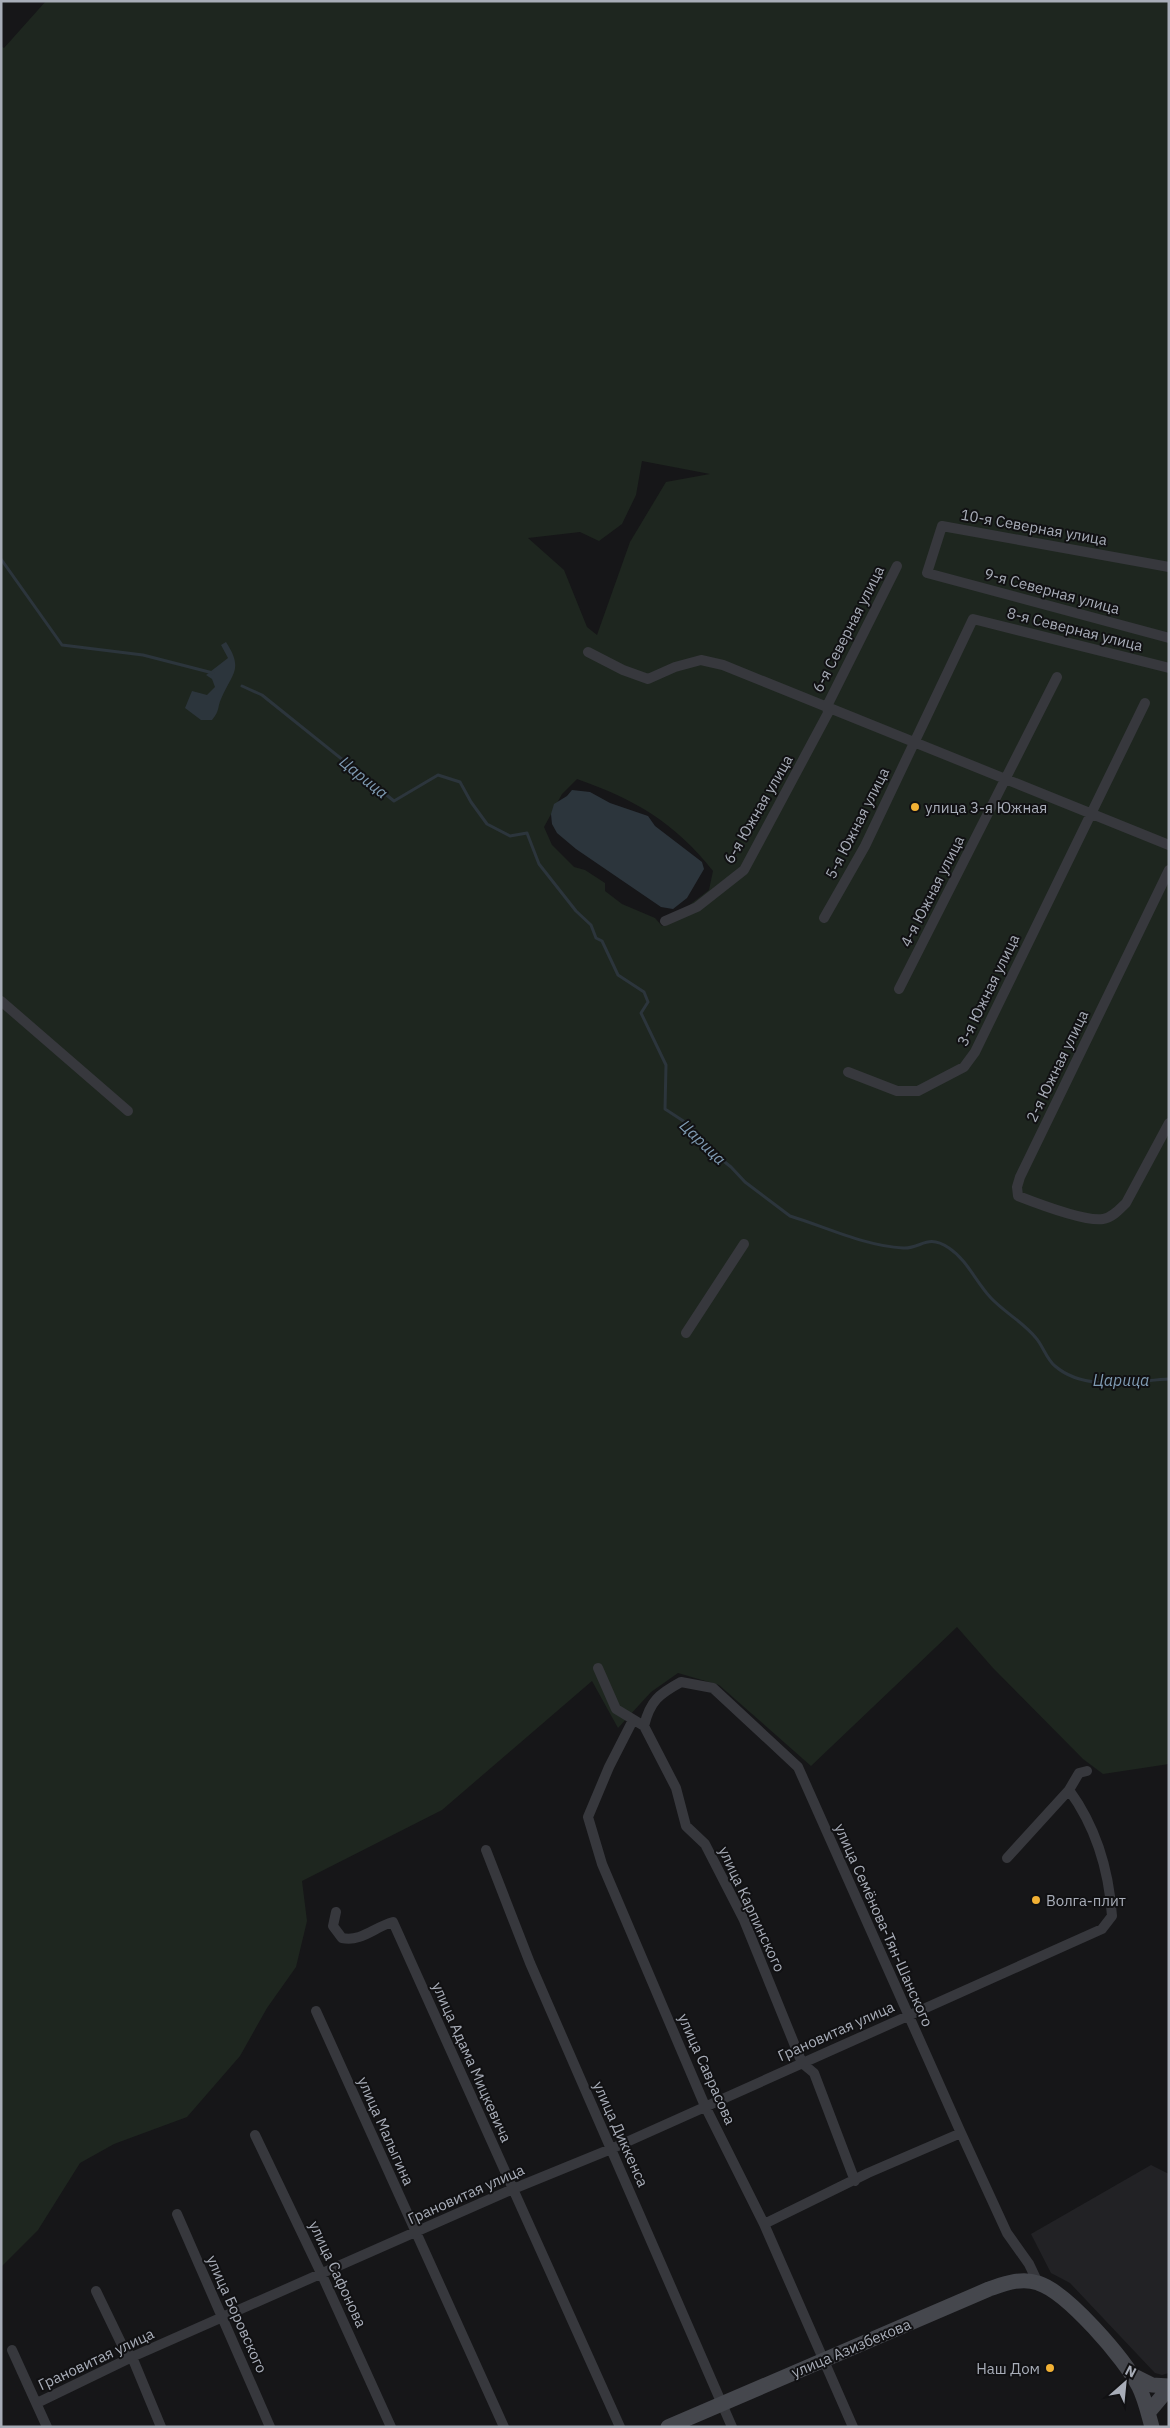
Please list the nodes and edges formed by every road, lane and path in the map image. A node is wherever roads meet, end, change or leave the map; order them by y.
1 (897, 566) dead end
2 (1169, 568) edge
3 (927, 573) joint
4 (973, 619) joint
5 (1169, 638) edge
6 (588, 652) dead end
7 (1169, 668) edge
8 (1057, 677) dead end
9 (1146, 703) dead end
10 (827, 706) junction
11 (915, 742) junction
12 (1005, 779) junction
13 (1090, 812) junction
14 (1169, 845) edge
15 (1169, 870) edge
16 (824, 918) dead end
17 (665, 921) dead end
18 (899, 989) dead end
19 (1, 1001) edge
20 (848, 1072) dead end
21 (128, 1111) dead end
22 (1169, 1123) edge
23 (744, 1244) dead end
24 (686, 1334) dead end
25 (598, 1668) dead end
26 (633, 1720) junction
27 (644, 1726) junction
28 (1087, 1771) dead end
29 (1069, 1790) junction
30 (486, 1850) dead end
31 (1007, 1858) dead end
32 (336, 1912) dead end
33 (316, 2010) dead end
34 (908, 2015) junction
35 (802, 2063) junction
36 (705, 2106) junction
37 (961, 2133) junction
38 (255, 2135) dead end
39 (611, 2149) junction
40 (855, 2181) junction
41 (513, 2189) junction
42 (177, 2214) dead end
43 (764, 2224) junction
44 (415, 2232) junction
45 (322, 2275) junction
46 (1038, 2283) junction
47 (96, 2291) dead end
48 (222, 2318) junction
49 (12, 2350) dead end
50 (132, 2357) junction
51 (825, 2359) junction
52 (1132, 2375) junction
53 (1169, 2387) edge
54 (37, 2403) junction
55 (722, 2403) junction
56 (1150, 2420) edge
57 (47, 2427) edge
58 (161, 2427) edge
59 (270, 2427) edge
60 (391, 2427) edge
61 (504, 2427) edge
62 (620, 2427) edge
63 (668, 2427) edge
64 (732, 2427) edge
65 (853, 2427) edge

1 - 10 street, 6-я Северная улица
2 - 3 street, 10-я Северная улица
3 - 5 street, 9-я Северная улица
4 - 7 street, 8-я Северная улица
4 - 11 street, 5-я Южная улица
6 - 10 street
8 - 12 street, 4-я Южная улица
9 - 13 street, 3-я Южная улица
10 - 11 street
10 - 17 street, 6-я Южная улица
11 - 12 street
11 - 16 street, 5-я Южная улица
12 - 13 street
12 - 18 street, 4-я Южная улица
13 - 14 street
13 - 20 street, 3-я Южная улица
15 - 22 street, 2-я Южная улица
19 - 21 street
23 - 24 street
25 - 26 street
26 - 27 street
26 - 36 street, улица Саврасова
27 - 34 street, улица Семёнова-Тян-Шанского
27 - 35 street, улица Карпинского
28 - 29 street
29 - 31 street
29 - 34 street, Грановитая улица
30 - 39 street, улица Диккенса
32 - 41 street, улица Адама Мицкевича
33 - 44 street, улица Малыгина
34 - 35 street, Грановитая улица
34 - 37 street, улица Семёнова-Тян-Шанского
35 - 36 street, Грановитая улица
35 - 40 street, улица Карпинского
36 - 39 street, Грановитая улица
36 - 43 street, улица Саврасова
37 - 40 street
37 - 46 street, улица Семёнова-Тян-Шанского
38 - 45 street, улица Сафонова
39 - 41 street, Грановитая улица
39 - 55 street, улица Диккенса
40 - 43 street
41 - 44 street, Грановитая улица
41 - 62 street, улица Адама Мицкевича
42 - 48 street, улица Боровского
43 - 51 street, улица Саврасова
44 - 45 street, Грановитая улица
44 - 61 street, улица Малыгина
45 - 48 street, Грановитая улица
45 - 60 street, улица Сафонова
46 - 51 main road, улица Азизбекова
46 - 52 main road
47 - 50 street
48 - 50 street, Грановитая улица
48 - 59 street, улица Боровского
49 - 54 street
50 - 54 street, Грановитая улица
50 - 58 street
51 - 55 main road, улица Азизбекова
51 - 65 street, улица Саврасова
52 - 53 main road
52 - 56 main road
53 - 56 main road
54 - 57 street
55 - 63 main road, улица Азизбекова
55 - 64 street, улица Диккенса

